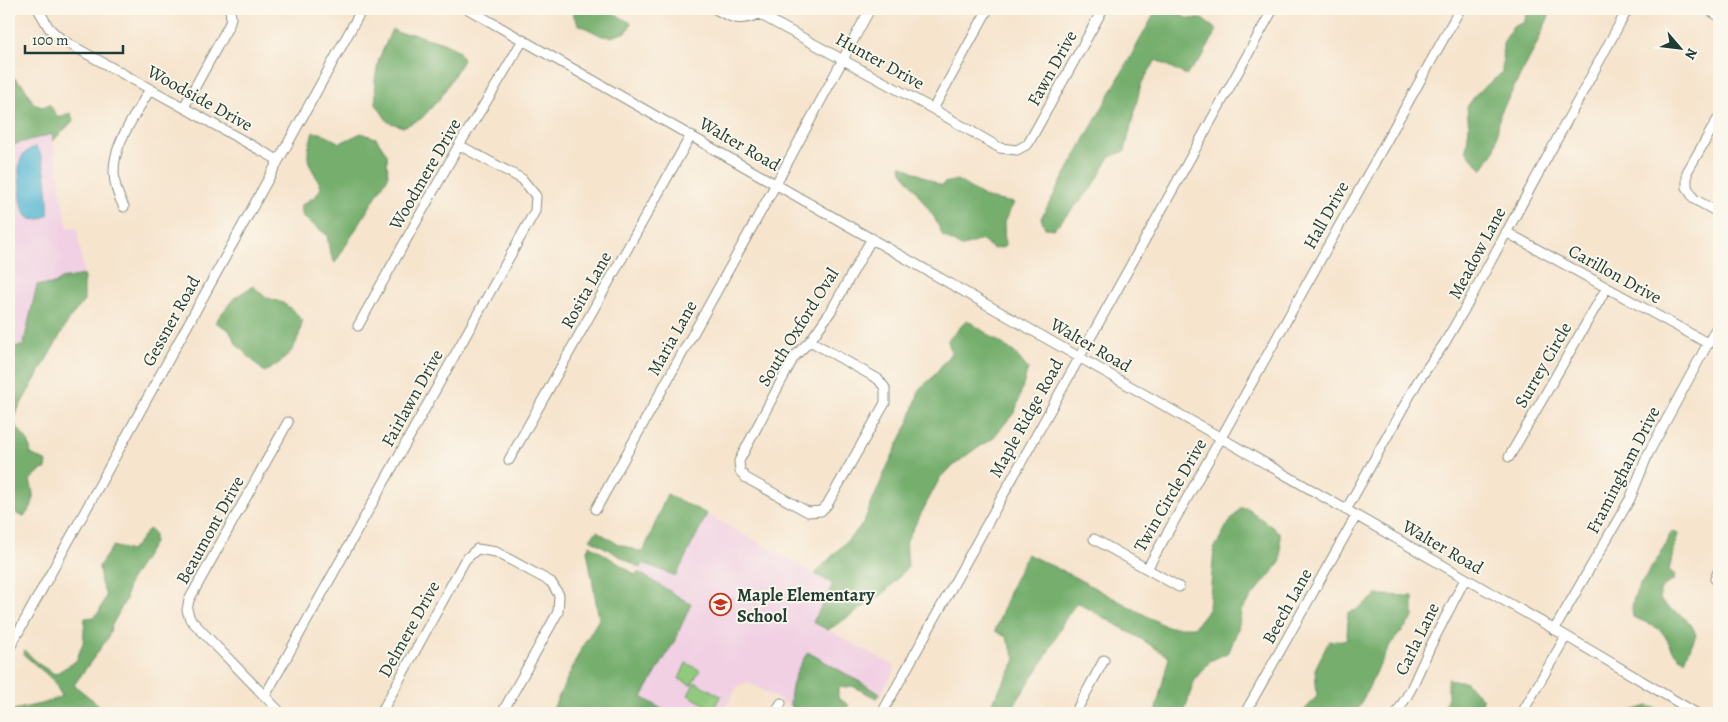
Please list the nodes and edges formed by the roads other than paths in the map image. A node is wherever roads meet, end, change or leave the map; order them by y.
1 (38, 9) edge
2 (230, 9) edge
3 (362, 9) edge
4 (468, 9) edge
5 (715, 9) edge
6 (870, 9) edge
7 (988, 9) edge
8 (1103, 9) edge
9 (1273, 9) edge
10 (1460, 9) edge
11 (1630, 9) edge
12 (1706, 9) edge
13 (761, 11) edge
14 (1719, 16) edge
15 (523, 40) junction
16 (843, 60) junction
17 (150, 89) junction
18 (184, 107) junction
19 (933, 109) junction
20 (1719, 117) edge
21 (691, 135) junction
22 (1028, 144) joint
23 (459, 145) junction
24 (278, 160) junction
25 (776, 184) junction
26 (124, 207) dead end
27 (1719, 213) edge
28 (1506, 232) junction
29 (872, 238) junction
30 (1606, 289) junction
31 (1719, 323) edge
32 (358, 326) dead end
33 (810, 341) junction
34 (1709, 344) junction
35 (1079, 357) junction
36 (288, 422) dead end
37 (1221, 438) junction
38 (1509, 457) dead end
39 (509, 460) dead end
40 (596, 509) dead end
41 (1346, 510) junction
42 (1356, 516) junction
43 (1094, 539) dead end
44 (1147, 569) junction
45 (1466, 579) junction
46 (1179, 587) dead end
47 (1554, 630) junction
48 (1566, 636) junction
49 (9, 649) edge
50 (1104, 660) dead end
51 (265, 696) junction
52 (781, 703) dead end
53 (1690, 712) edge
54 (281, 713) edge
55 (381, 713) edge
56 (502, 713) edge
57 (775, 713) edge
58 (882, 713) edge
59 (1075, 713) edge
60 (1245, 713) edge
61 (1397, 713) edge
62 (1522, 713) edge

1 - 17 street, Woodside Drive
2 - 18 street
3 - 24 street, Gessner Road
4 - 15 street, Walter Road
5 - 13 street, Hunter Drive
6 - 16 street, Maria Lane
7 - 19 street
8 - 22 street, Fawn Drive
9 - 35 street, Maple Ridge Road
10 - 37 street, Hall Drive
11 - 28 street, Meadow Lane
12 - 14 street
13 - 16 street, Hunter Drive
15 - 21 street, Walter Road
15 - 23 street, Woodmere Drive
16 - 19 street, Hunter Drive
16 - 25 street, Maria Lane
17 - 18 street, Woodside Drive
17 - 26 street
18 - 24 street, Woodside Drive
19 - 22 street, Hunter Drive
20 - 27 street
21 - 25 street, Walter Road
21 - 39 street, Rosita Lane
23 - 32 street, Woodmere Drive
23 - 51 street, Fairlawn Drive
24 - 49 street, Gessner Road
25 - 29 street, Walter Road
25 - 40 street, Maria Lane
28 - 30 street, Carillon Drive
28 - 41 street, Meadow Lane
29 - 33 street, South Oxford Oval
29 - 35 street, Walter Road
30 - 34 street, Carillon Drive
30 - 38 street, Surrey Circle
31 - 34 street, Framingham Drive
33 - 33 street, South Oxford Oval
34 - 47 street, Framingham Drive
35 - 37 street, Walter Road
35 - 58 street, Maple Ridge Road
36 - 51 street, Beaumont Drive
37 - 41 street, Walter Road
37 - 44 street, Twin Circle Drive
41 - 42 street, Walter Road
42 - 45 street, Walter Road
42 - 60 street, Beech Lane
43 - 44 street, Twin Circle Drive
44 - 46 street, Twin Circle Drive
45 - 47 street, Walter Road
45 - 61 street, Carla Lane
47 - 48 street, Walter Road
48 - 53 street, Walter Road
48 - 62 street
50 - 59 street
51 - 54 street, Beaumont Drive
52 - 57 street
55 - 56 street, Delmere Drive

